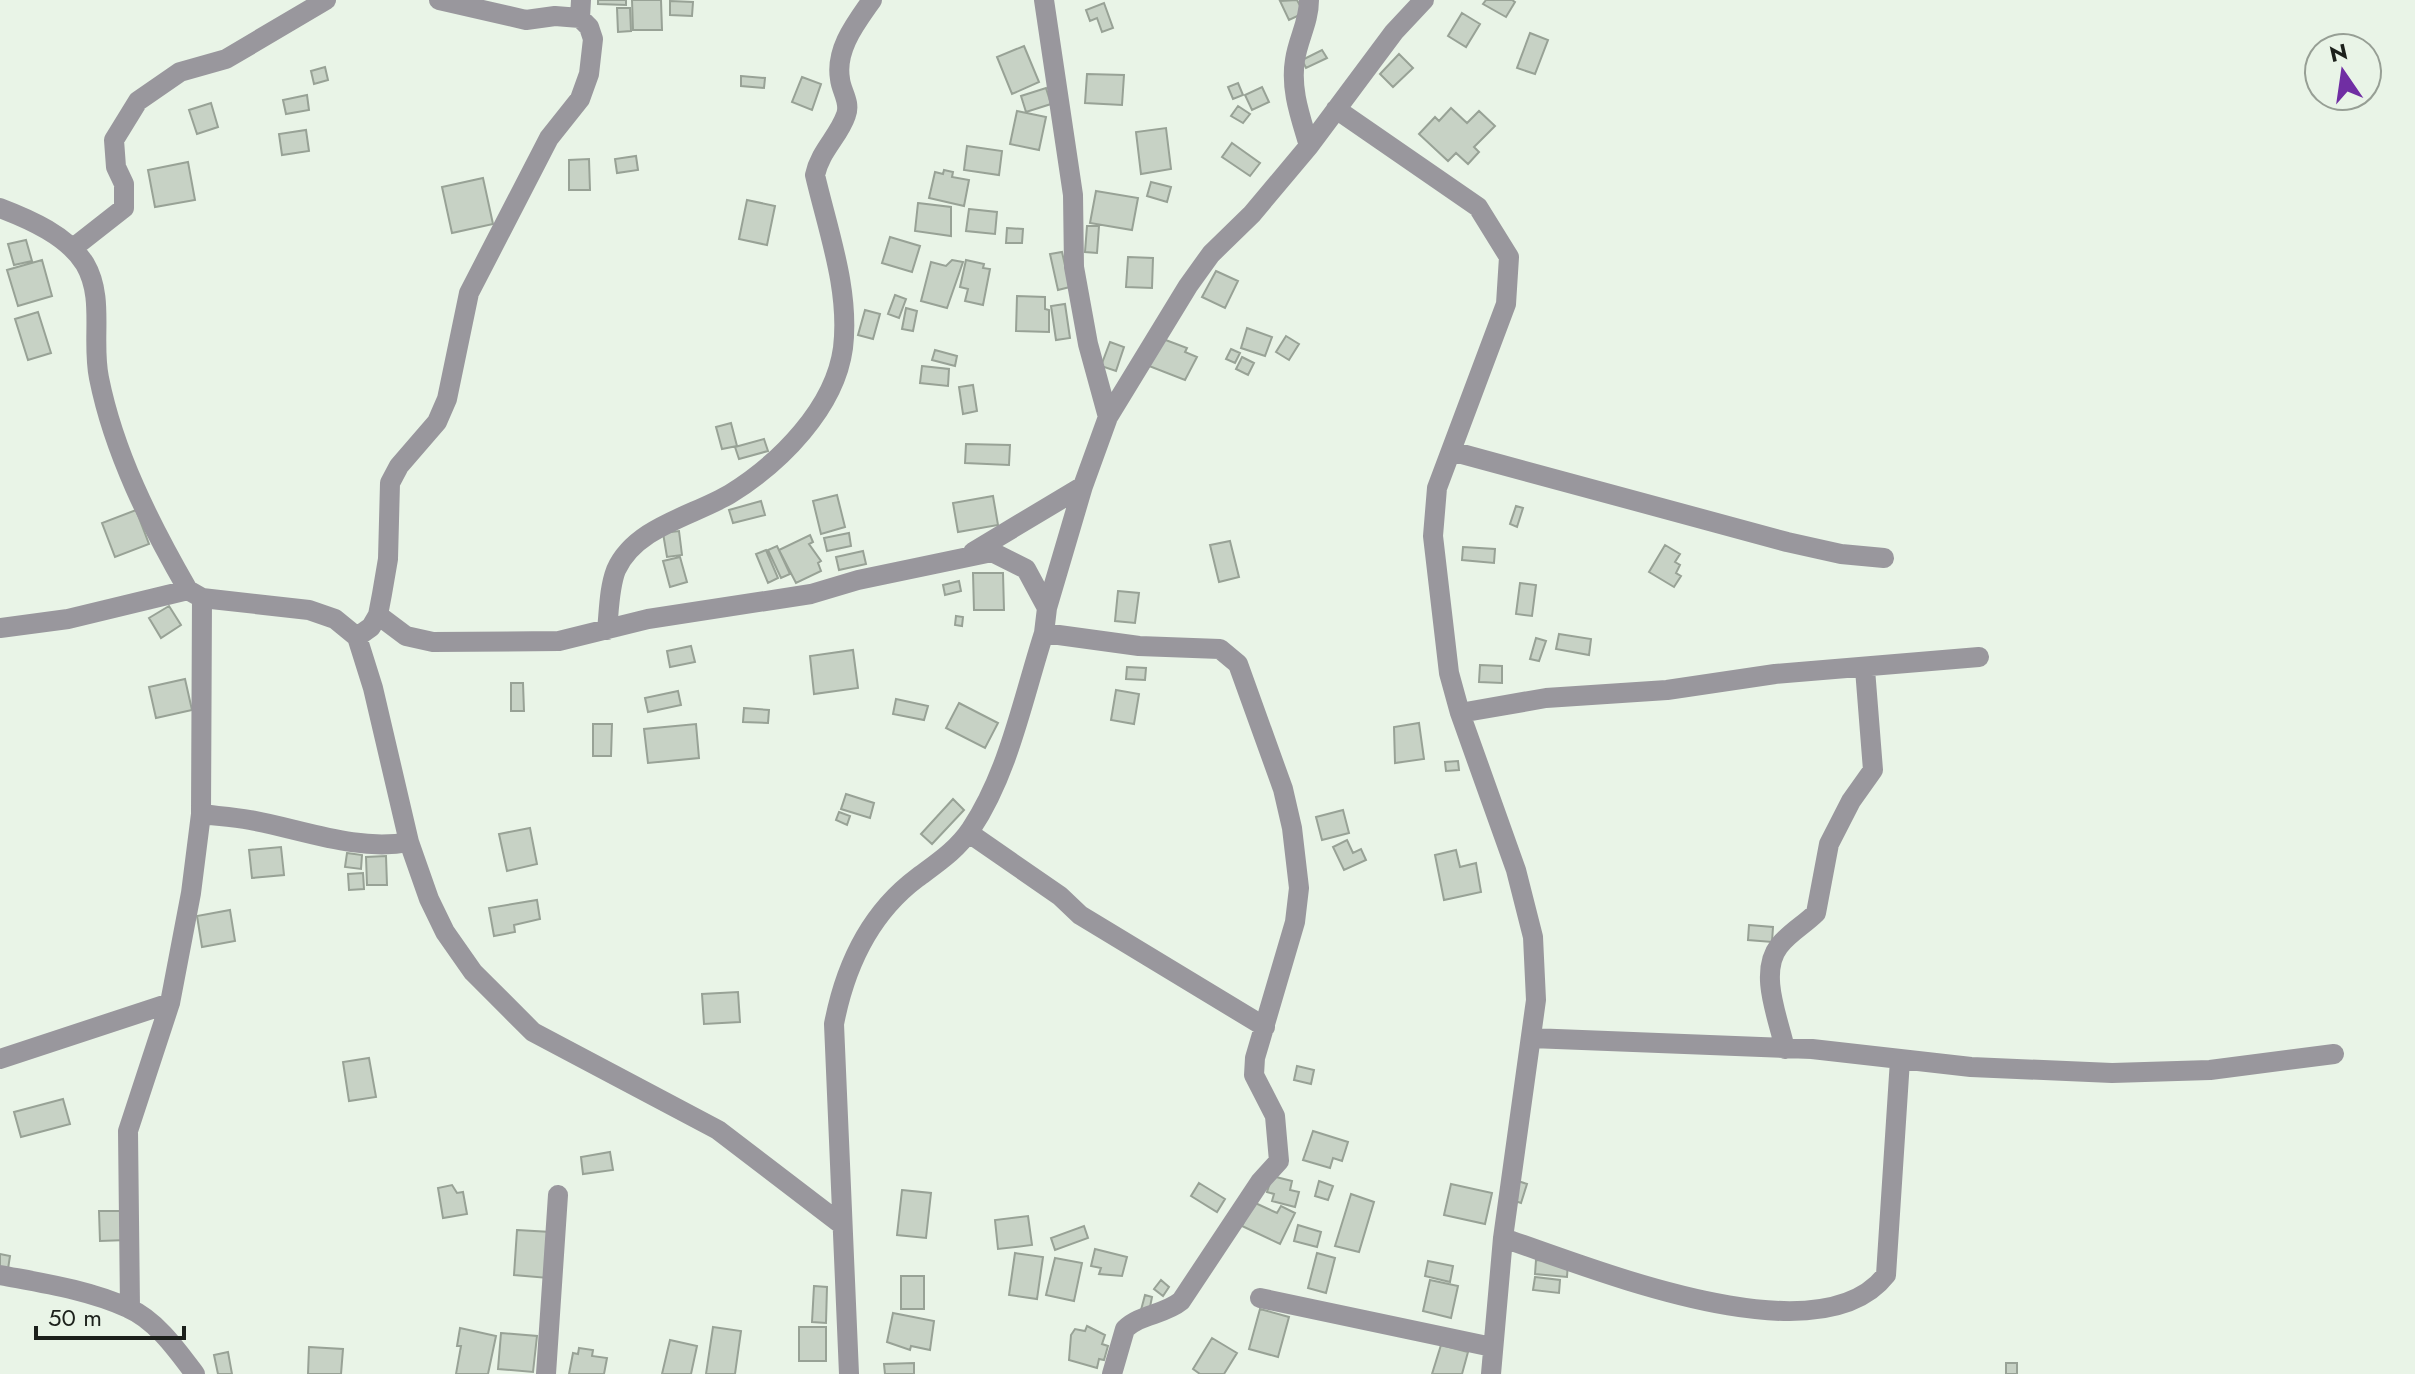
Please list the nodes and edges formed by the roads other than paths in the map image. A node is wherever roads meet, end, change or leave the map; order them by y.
1 (326, 0) edge
2 (439, 0) edge
3 (872, 0) edge
4 (1044, 0) edge
5 (1309, 0) edge
6 (1424, 0) edge
7 (581, 9) edge
8 (1336, 109) junction
9 (1309, 146) junction
10 (0, 208) edge
11 (73, 248) junction
12 (1108, 417) junction
13 (1451, 451) junction
14 (1083, 486) junction
15 (969, 555) junction
16 (1884, 558) dead end
17 (195, 594) junction
18 (1047, 608) junction
19 (378, 615) junction
20 (0, 628) edge
21 (607, 630) junction
22 (1044, 633) junction
23 (357, 637) junction
24 (1979, 657) dead end
25 (1865, 669) junction
26 (1460, 713) junction
27 (201, 814) junction
28 (969, 833) junction
29 (409, 842) junction
30 (170, 1003) junction
31 (1265, 1027) junction
32 (1531, 1038) junction
33 (1785, 1049) junction
34 (2334, 1054) dead end
35 (0, 1059) edge
36 (1900, 1060) junction
37 (558, 1195) dead end
38 (841, 1224) junction
39 (1503, 1238) junction
40 (0, 1275) edge
41 (1260, 1298) dead end
42 (130, 1308) junction
43 (1492, 1347) junction
44 (195, 1374) edge
45 (546, 1374) edge
46 (849, 1374) edge
47 (1112, 1374) edge
48 (1491, 1374) edge

1 - 11 street
2 - 7 street
3 - 21 street
4 - 12 street
5 - 9 street
6 - 8 street
7 - 19 street
8 - 9 street
8 - 13 street
9 - 12 street
10 - 11 street
11 - 17 street
12 - 14 street
13 - 16 street
13 - 26 street
14 - 15 street
14 - 18 street
15 - 18 street
15 - 21 street
17 - 20 street
17 - 23 street
17 - 27 street
18 - 22 street
19 - 21 street
19 - 23 street
22 - 28 street
22 - 31 street
23 - 29 street
24 - 25 street
25 - 26 street
25 - 33 street
26 - 32 street
27 - 29 street
27 - 30 street
28 - 31 street
28 - 38 street
29 - 38 street
30 - 35 street
30 - 42 street
31 - 47 street
32 - 33 street
32 - 39 street
33 - 36 street
34 - 36 street
36 - 39 street
37 - 45 street
38 - 46 street
39 - 43 street
40 - 42 street
41 - 43 street
42 - 44 street
43 - 48 street

